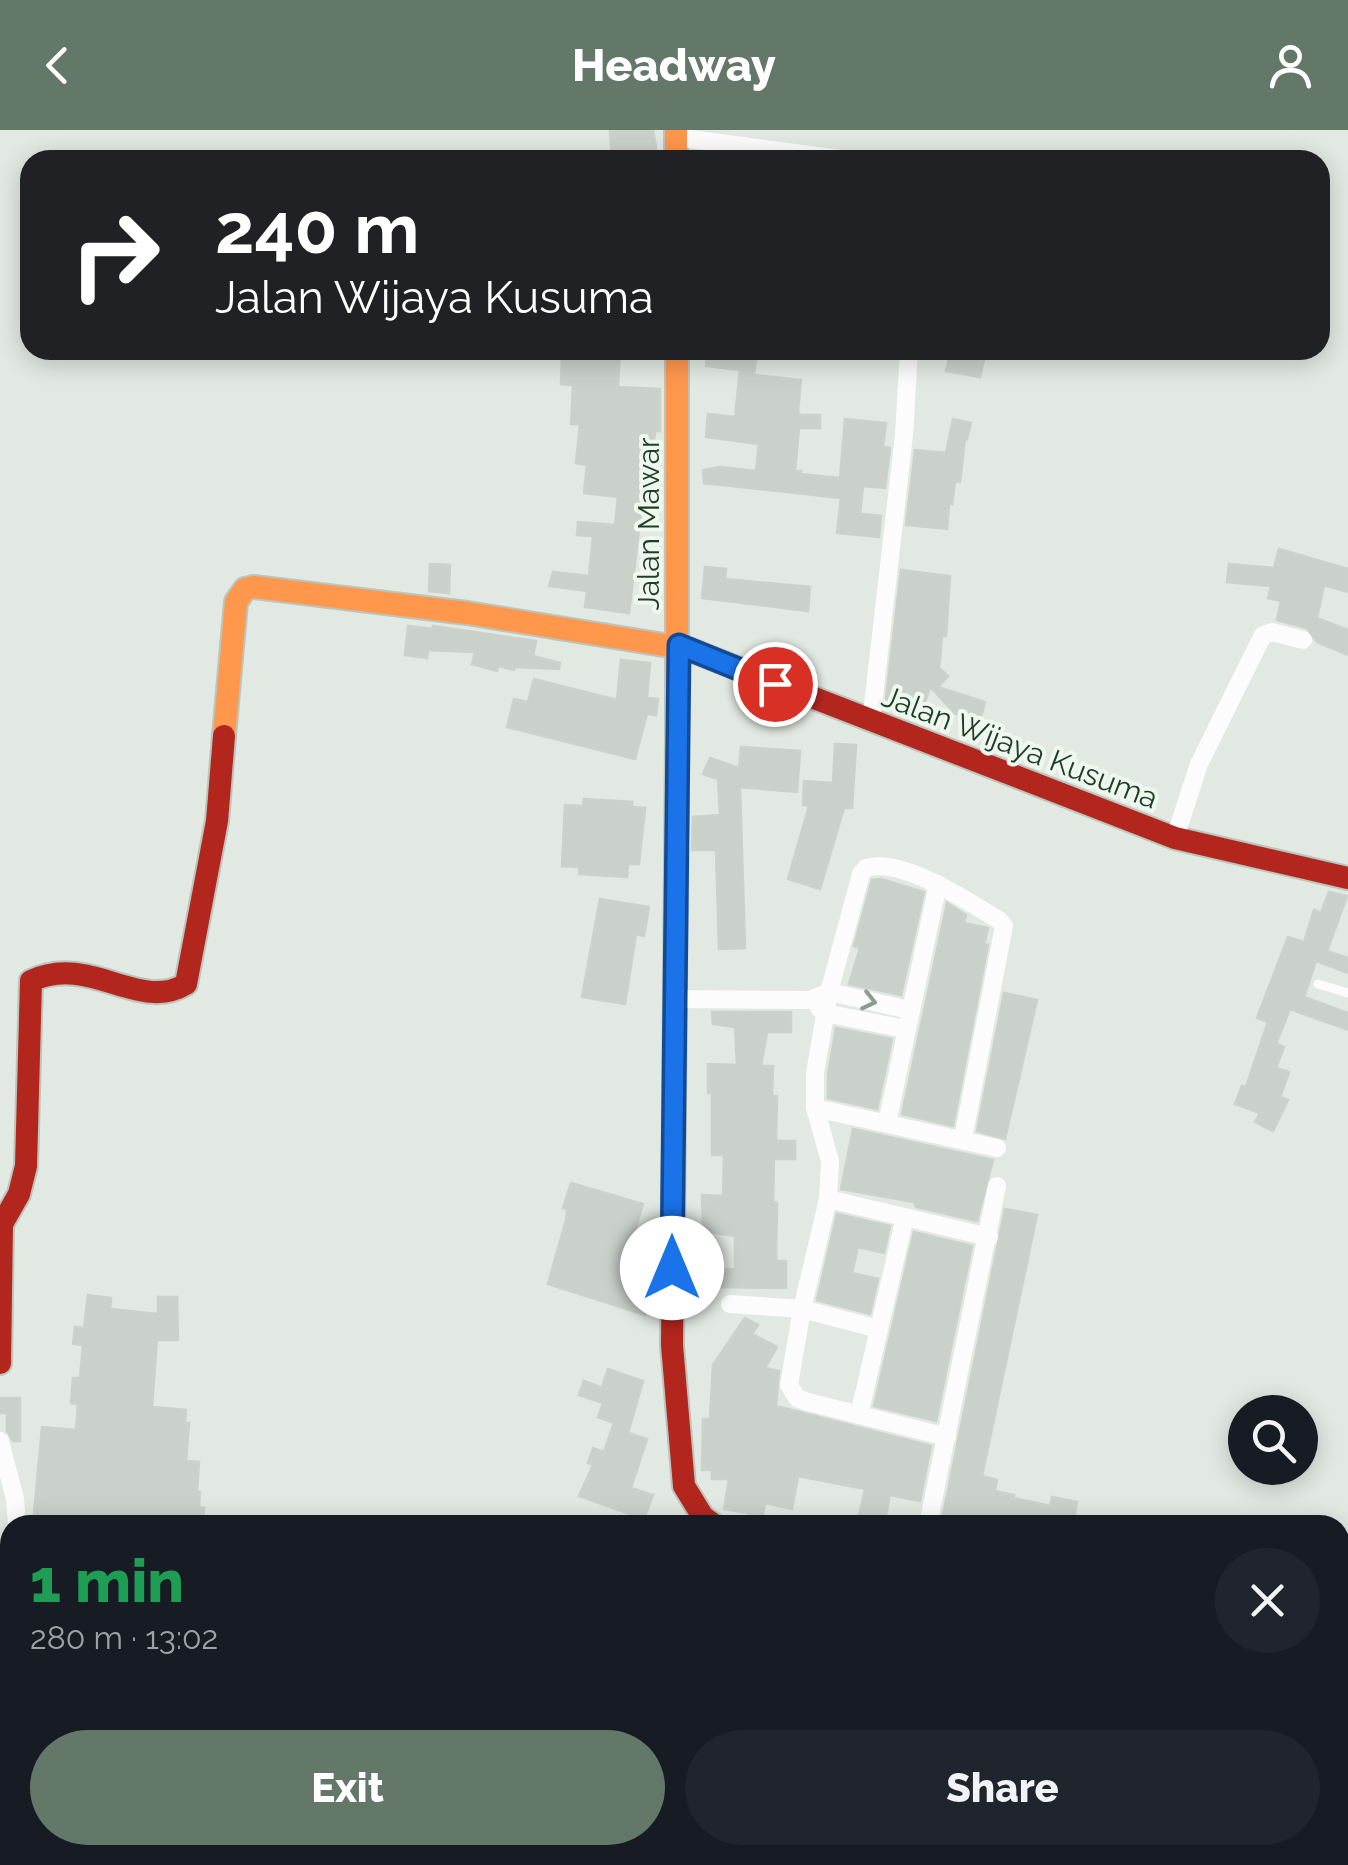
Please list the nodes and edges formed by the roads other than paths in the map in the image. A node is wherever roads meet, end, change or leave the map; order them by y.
1 (676, 142) edge
2 (752, 150) edge
3 (677, 360) edge
4 (908, 360) edge
5 (1303, 640) dead end
6 (679, 645) junction
7 (871, 722) junction
8 (1175, 838) junction
9 (1348, 878) edge
10 (938, 884) junction
11 (1318, 984) dead end
12 (829, 992) junction
13 (1348, 993) edge
14 (673, 999) junction
15 (810, 1000) junction
16 (910, 1010) junction
17 (825, 1013) junction
18 (905, 1029) junction
19 (815, 1108) junction
20 (887, 1123) junction
21 (963, 1139) junction
22 (997, 1148) dead end
23 (997, 1186) dead end
24 (828, 1199) junction
25 (905, 1218) junction
26 (989, 1237) junction
27 (730, 1304) dead end
28 (802, 1310) junction
29 (880, 1329) junction
30 (0, 1363) edge
31 (859, 1415) junction
32 (947, 1437) junction
33 (0, 1441) edge
34 (16, 1515) edge
35 (702, 1515) edge
36 (930, 1515) edge

1 - 2 street
3 - 6 street, Jalan Mawar
4 - 7 street
5 - 8 street
6 - 7 street, Jalan Wijaya Kusuma
6 - 14 street, Jalan Mawar
6 - 30 street, Jalan Wijaya Kusuma
7 - 8 street, Jalan Wijaya Kusuma
8 - 9 street, Jalan Wijaya Kusuma
10 - 12 street
10 - 16 street
10 - 21 street
11 - 13 lane
12 - 15 street
12 -> 16 street
12 - 17 street
14 - 15 street
14 - 35 street, Jalan Mawar
15 - 17 street
16 - 18 street
17 - 18 street
17 - 19 street
18 - 20 street
19 - 20 street
19 - 24 street
20 - 21 street
21 - 22 street
23 - 26 street
24 - 25 street
24 - 28 street
25 - 26 street
25 - 29 street
26 - 32 street
27 - 28 street
28 - 29 street
28 - 31 street
29 - 31 street
31 - 32 street
32 - 36 street
33 - 34 street

